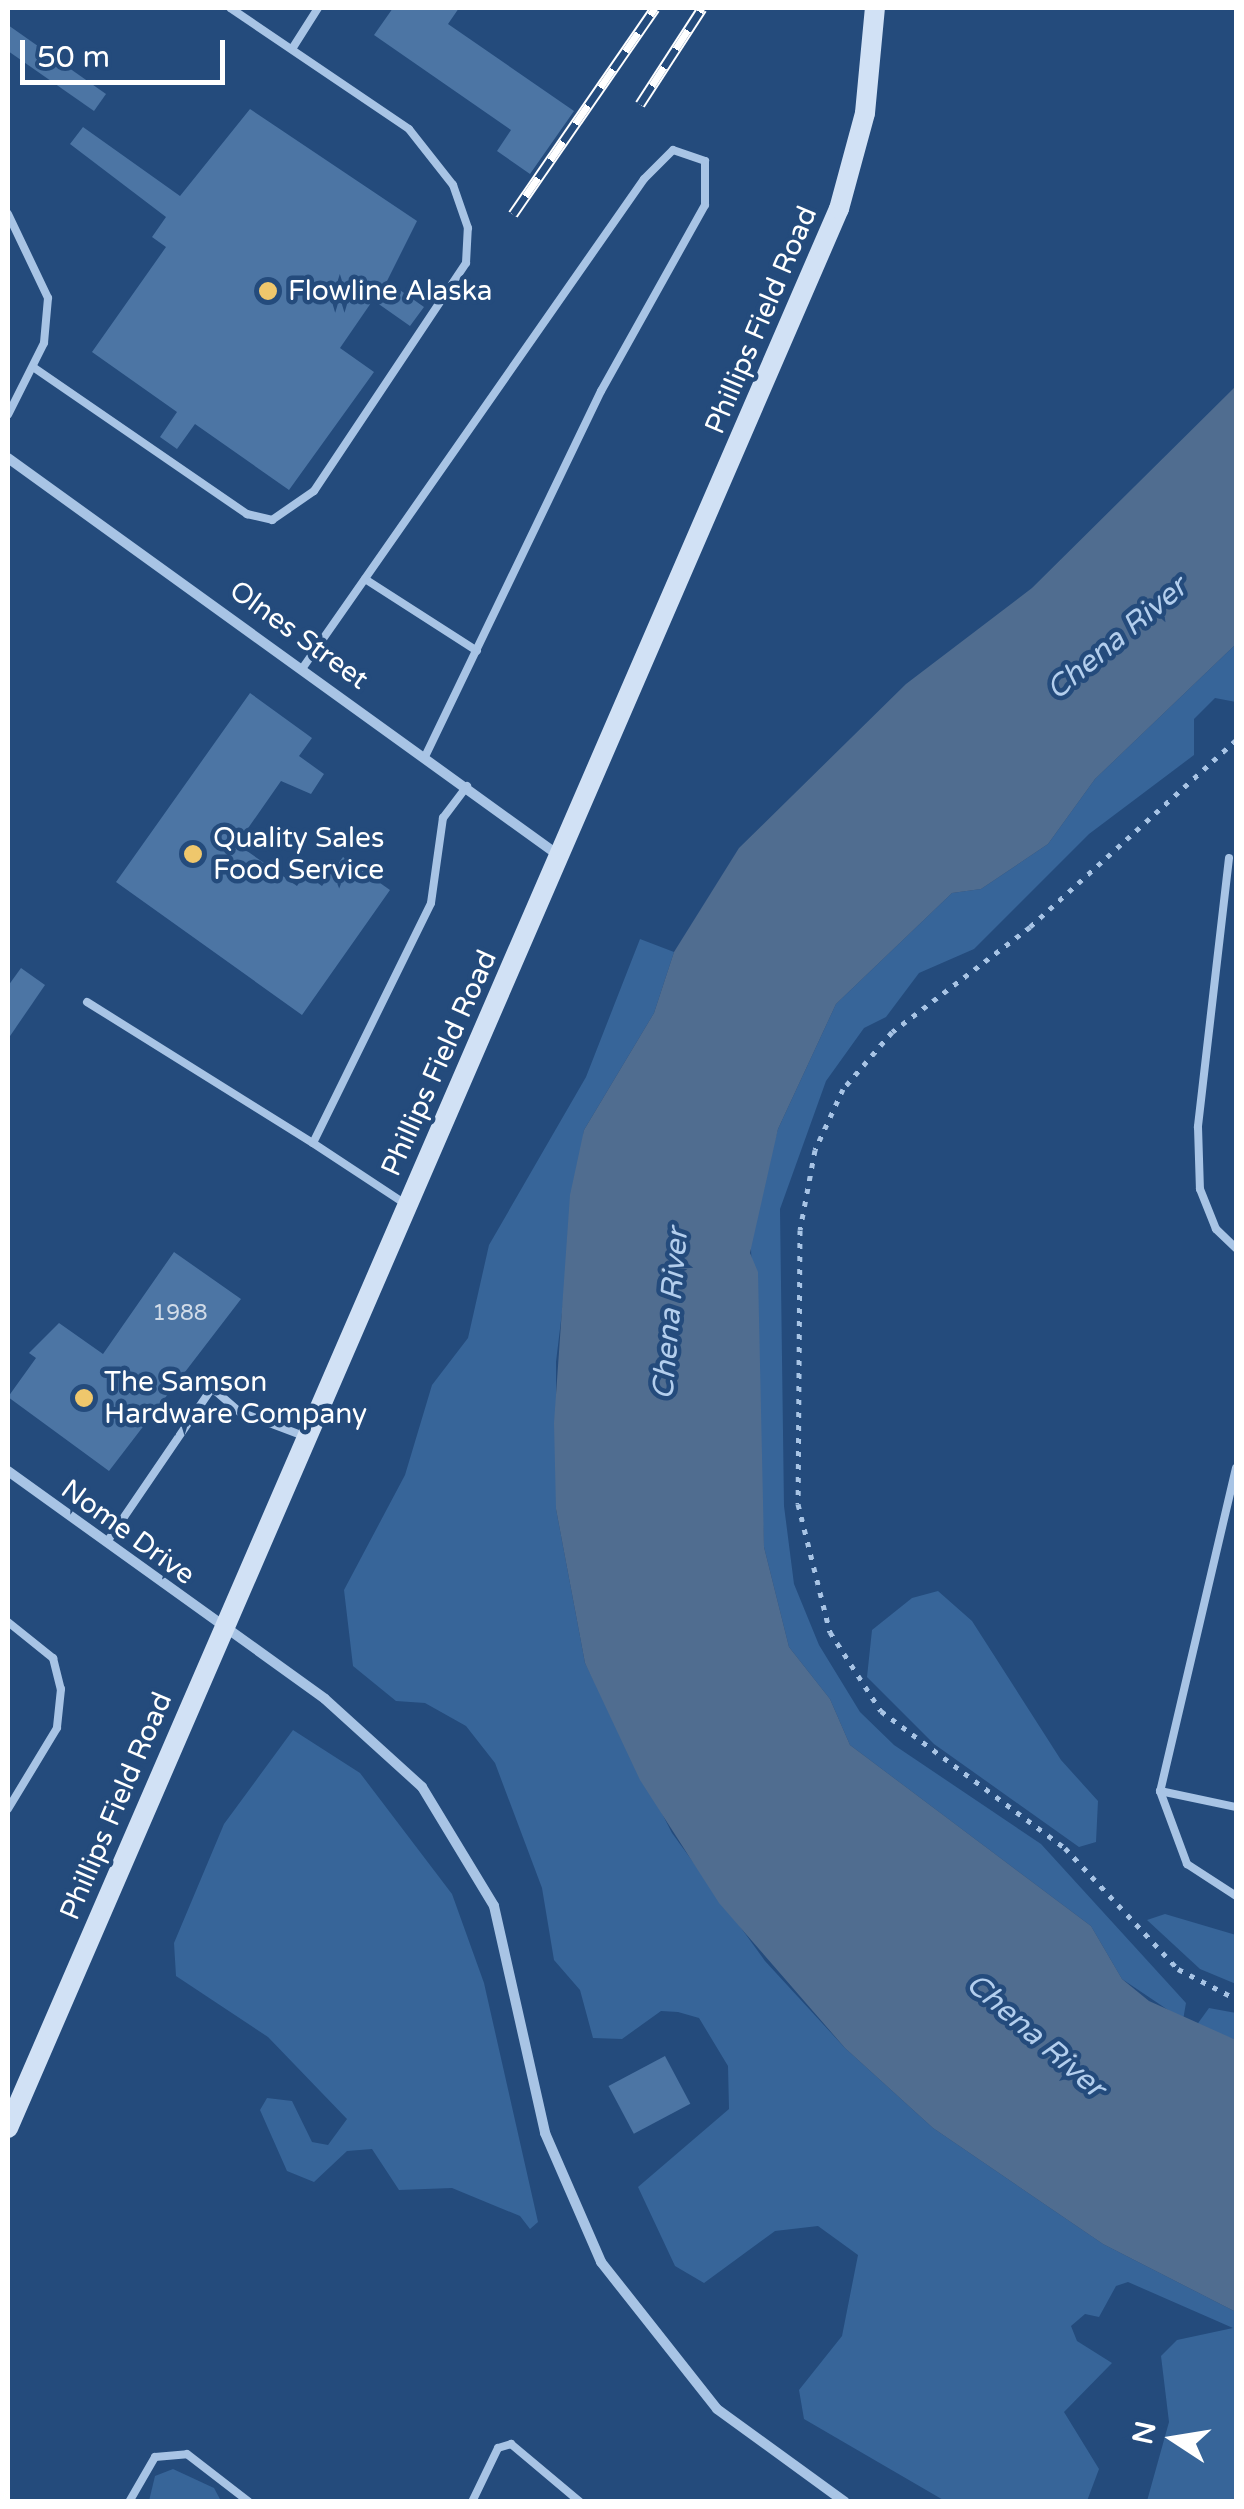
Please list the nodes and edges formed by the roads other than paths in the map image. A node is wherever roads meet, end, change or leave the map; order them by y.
1 (230, 8) edge
2 (318, 8) edge
3 (875, 8) edge
4 (292, 49) junction
5 (8, 214) edge
6 (34, 366) junction
7 (8, 415) edge
8 (8, 458) edge
9 (364, 579) junction
10 (477, 650) junction
11 (304, 666) junction
12 (426, 755) junction
13 (468, 785) junction
14 (559, 856) junction
15 (1229, 858) dead end
16 (87, 1002) dead end
17 (314, 1142) junction
18 (407, 1205) junction
19 (1236, 1248) edge
20 (306, 1437) junction
21 (1236, 1468) edge
22 (8, 1471) edge
23 (107, 1542) junction
24 (8, 1622) edge
25 (222, 1630) junction
26 (1160, 1791) junction
27 (1236, 1807) edge
28 (8, 1809) edge
29 (1236, 1896) edge
30 (8, 2128) edge
31 (130, 2502) edge
32 (249, 2502) edge
33 (472, 2502) edge
34 (580, 2502) edge
35 (845, 2502) edge

1 - 4 lane
2 - 4 lane
3 - 14 street, Phillips Field Road
4 - 6 lane
5 - 6 lane
6 - 7 lane
8 - 11 street, Olnes Street
9 - 10 lane
9 - 10 lane
9 - 11 lane
10 - 12 lane
11 - 12 street, Olnes Street
12 - 13 street, Olnes Street
13 - 14 street, Olnes Street
13 - 17 lane
14 - 18 street, Phillips Field Road
15 - 19 lane
16 - 17 lane
17 - 18 lane
18 - 20 street, Phillips Field Road
20 - 23 lane
20 - 25 street, Phillips Field Road
21 - 26 lane
22 - 23 street, Nome Drive
23 - 25 street, Nome Drive
24 - 28 lane
25 - 30 street, Phillips Field Road
25 - 35 street, Nome Drive
26 - 27 lane
26 - 29 lane
31 - 32 lane
33 - 34 lane

